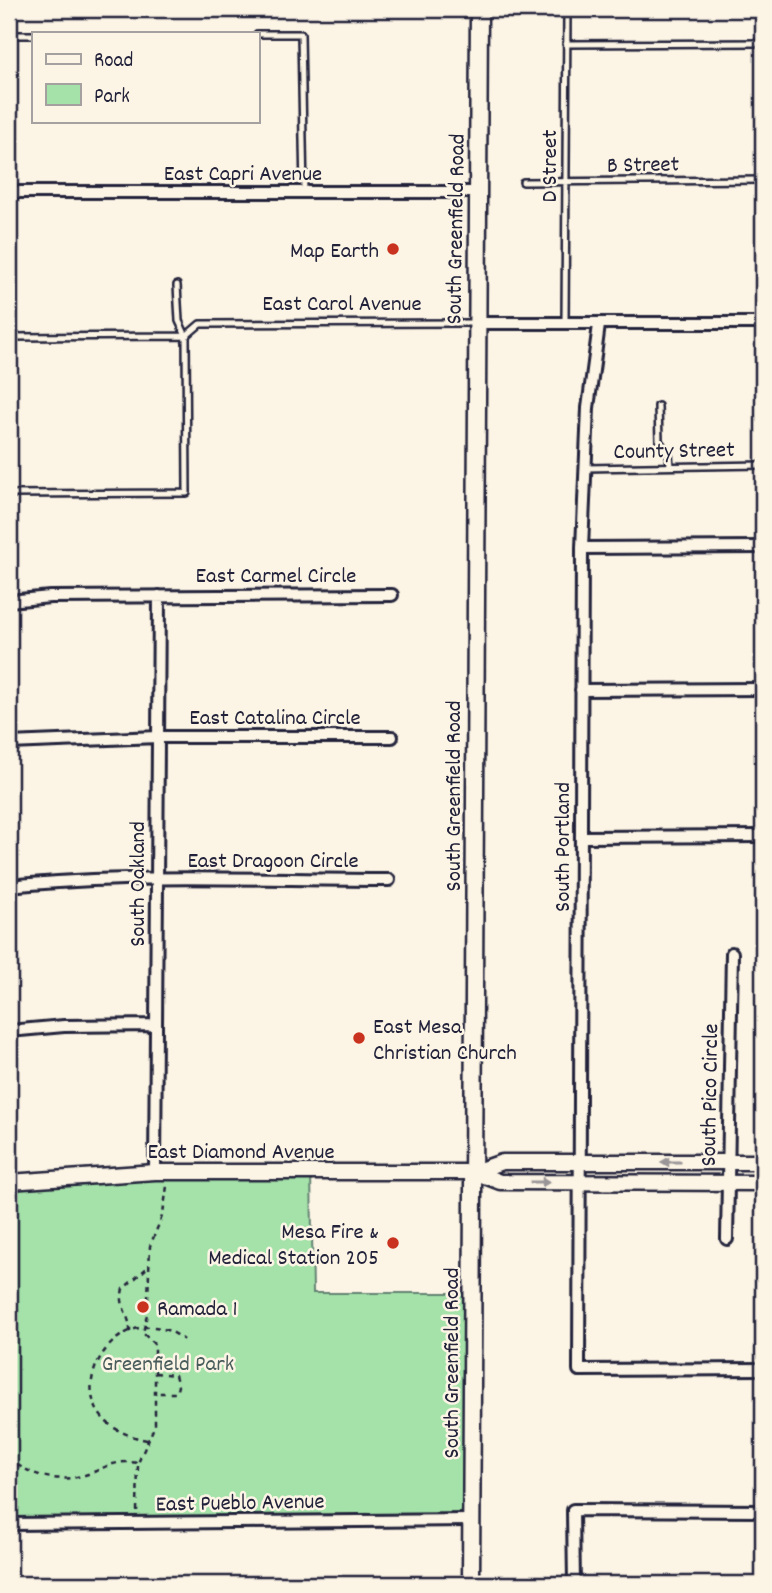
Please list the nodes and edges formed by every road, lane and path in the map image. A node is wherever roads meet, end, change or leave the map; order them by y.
1 (479, 9) edge
2 (567, 9) edge
3 (259, 34) edge
4 (32, 35) edge
5 (9, 36) edge
6 (763, 43) edge
7 (566, 44) junction
8 (763, 180) edge
9 (523, 182) dead end
10 (565, 182) junction
11 (9, 192) edge
12 (478, 192) junction
13 (304, 194) junction
14 (177, 285) dead end
15 (476, 323) junction
16 (763, 323) edge
17 (565, 324) junction
18 (599, 324) junction
19 (186, 336) junction
20 (9, 337) edge
21 (658, 406) dead end
22 (763, 465) edge
23 (670, 466) junction
24 (585, 468) junction
25 (9, 494) edge
26 (763, 547) edge
27 (582, 548) junction
28 (392, 595) dead end
29 (159, 596) junction
30 (9, 601) edge
31 (763, 689) edge
32 (581, 690) junction
33 (158, 737) junction
34 (392, 737) dead end
35 (9, 743) edge
36 (763, 836) edge
37 (582, 837) junction
38 (157, 879) junction
39 (389, 880) dead end
40 (9, 886) edge
41 (732, 953) dead end
42 (156, 1025) junction
43 (9, 1031) edge
44 (728, 1162) junction
45 (763, 1162) edge
46 (579, 1163) junction
47 (161, 1172) junction
48 (474, 1172) junction
49 (9, 1182) edge
50 (579, 1183) junction
51 (728, 1183) junction
52 (763, 1183) edge
53 (727, 1239) dead end
54 (148, 1267) junction
55 (148, 1299) dead end
56 (147, 1314) dead end
57 (144, 1325) junction
58 (130, 1332) junction
59 (184, 1340) dead end
60 (763, 1369) edge
61 (155, 1373) junction
62 (155, 1393) junction
63 (147, 1440) junction
64 (9, 1459) edge
65 (138, 1463) junction
66 (137, 1511) dead end
67 (763, 1511) edge
68 (471, 1520) junction
69 (9, 1524) edge
70 (471, 1584) edge
71 (574, 1584) edge

1 - 12 main road, South Greenfield Road
2 - 7 lane, D Street
3 - 13 lane
4 - 5 lane
6 - 7 lane
7 - 10 lane, D Street
8 - 10 lane, B Street
9 - 10 lane, B Street
10 - 17 lane, D Street
11 - 13 street, East Capri Avenue
12 - 13 street, East Capri Avenue
12 - 15 main road, South Greenfield Road
14 - 19 lane
15 - 17 street, East Carol Avenue
15 - 19 lane, East Carol Avenue
15 - 48 main road, South Greenfield Road
16 - 18 street, East Carol Avenue
17 - 18 street, East Carol Avenue
18 - 24 street, South Portland
19 - 20 lane, East Carol Avenue
19 - 25 lane
21 - 23 lane
22 - 23 lane, County Street
23 - 24 lane, County Street
24 - 27 street, South Portland
26 - 27 street
27 - 32 street, South Portland
28 - 29 street, East Carmel Circle
29 - 30 street, East Carmel Circle
29 - 33 street, South Oakland
31 - 32 street
32 - 37 street, South Portland
33 - 34 street, East Catalina Circle
33 - 35 street, East Catalina Circle
33 - 38 street, South Oakland
36 - 37 street
37 - 46 street, South Portland
38 - 39 street, East Dragoon Circle
38 - 40 street, East Dragoon Circle
38 - 42 street, South Oakland
41 - 44 street, South Pico Circle
42 - 43 street
42 - 47 street, South Oakland
44 - 45 street, East Diamond Avenue
44 -> 46 street, East Diamond Avenue
44 - 51 street, South Pico Circle
46 - 48 street, East Diamond Avenue
46 - 50 street, South Portland
47 - 48 street, East Diamond Avenue
47 - 49 street, East Diamond Avenue
47 - 54 path
48 -> 50 street, East Diamond Avenue
48 - 68 main road, South Greenfield Road
50 - 51 street, East Diamond Avenue
50 - 60 street, South Portland
51 - 52 street, East Diamond Avenue
51 - 53 street, South Pico Circle
54 - 55 path
54 - 58 path
56 - 57 path
57 - 58 path
57 - 59 path
57 - 61 path
58 - 63 path
61 - 62 path
61 - 62 path
62 - 63 path
63 - 65 path
64 - 65 path
65 - 66 path
67 - 71 street
68 - 69 street, East Pueblo Avenue
68 - 70 main road, South Greenfield Road

